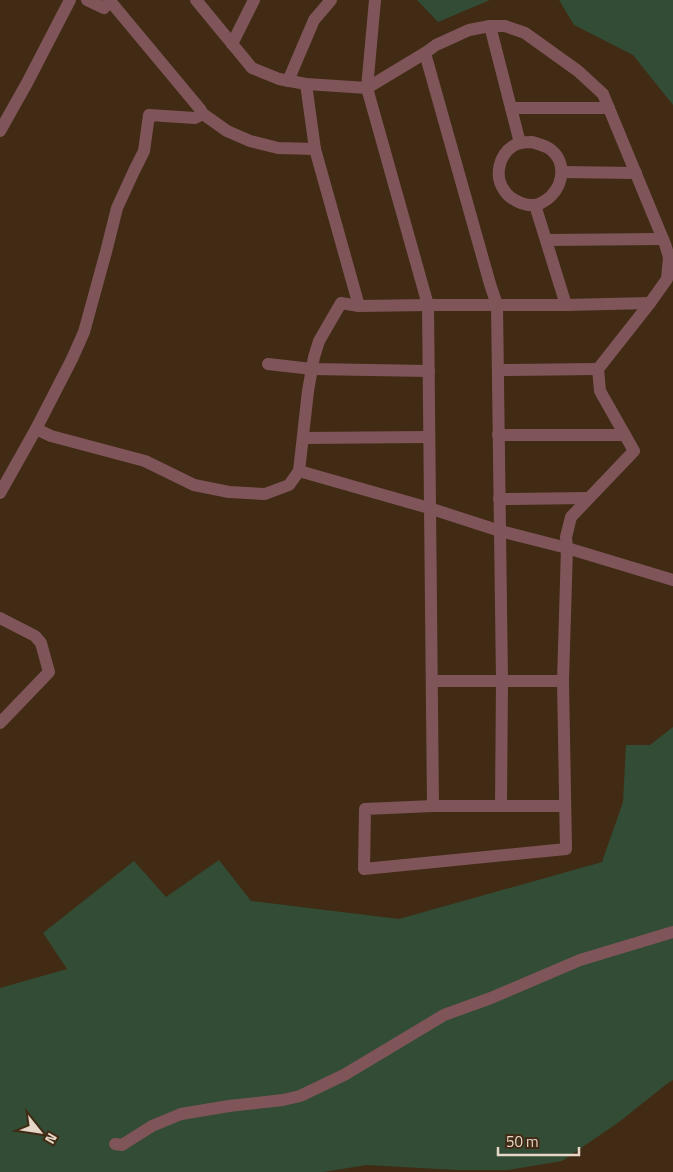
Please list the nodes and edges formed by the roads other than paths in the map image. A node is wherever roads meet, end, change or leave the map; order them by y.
1 (70, 0) edge
2 (87, 0) edge
3 (196, 0) edge
4 (254, 0) edge
5 (331, 0) edge
6 (375, 0) edge
7 (111, 1) edge
8 (490, 26) junction
9 (232, 44) junction
10 (426, 53) junction
11 (288, 81) junction
12 (306, 84) junction
13 (367, 88) junction
14 (511, 108) junction
15 (609, 108) junction
16 (203, 114) junction
17 (0, 131) edge
18 (520, 143) junction
19 (316, 149) junction
20 (562, 172) junction
21 (636, 173) junction
22 (535, 205) junction
23 (663, 239) junction
24 (546, 240) junction
25 (650, 302) junction
26 (428, 305) junction
27 (497, 305) junction
28 (566, 305) junction
29 (359, 306) junction
30 (268, 364) dead end
31 (312, 369) junction
32 (598, 369) junction
33 (498, 370) junction
34 (429, 371) junction
35 (36, 429) junction
36 (498, 435) junction
37 (625, 436) junction
38 (429, 437) junction
39 (303, 438) junction
40 (299, 471) junction
41 (0, 493) edge
42 (589, 498) junction
43 (499, 499) junction
44 (430, 508) junction
45 (500, 531) junction
46 (567, 548) junction
47 (673, 580) edge
48 (0, 618) edge
49 (432, 681) junction
50 (502, 681) junction
51 (563, 681) junction
52 (0, 723) edge
53 (433, 806) junction
54 (501, 806) junction
55 (565, 806) junction
56 (673, 932) edge
57 (115, 1144) dead end

1 - 17 street
2 - 7 street
3 - 9 street
4 - 9 street
5 - 11 street
6 - 13 street
7 - 16 street
8 - 10 street
8 - 14 street
8 - 15 street
9 - 11 street
10 - 13 street
10 - 27 street
11 - 12 street
12 - 13 street
12 - 19 street
13 - 26 street
14 - 15 street
14 - 18 street
15 - 21 street
16 - 19 street
16 - 35 street
18 - 20 street
18 - 22 street
19 - 29 street
20 - 21 street
20 - 22 street
21 - 23 street
22 - 24 street
23 - 24 street
23 - 25 street
24 - 28 street
25 - 28 street
25 - 32 street
26 - 27 street
26 - 29 street
26 - 34 street
27 - 28 street
27 - 33 street
29 - 31 street
30 - 31 street
31 - 34 street
31 - 39 street
32 - 33 street
32 - 37 street
33 - 36 street
34 - 38 street
35 - 40 street
35 - 41 street
36 - 37 street
36 - 43 street
37 - 42 street
38 - 39 street
38 - 44 street
39 - 40 street
40 - 44 street
42 - 43 street
42 - 46 street
43 - 45 street
44 - 45 street
44 - 49 street
45 - 46 street
45 - 50 street
46 - 47 street
46 - 51 street
48 - 52 street
49 - 50 street
49 - 53 street
50 - 51 street
50 - 54 street
51 - 55 street
53 - 54 street
53 - 55 street
54 - 55 street
56 - 57 street

